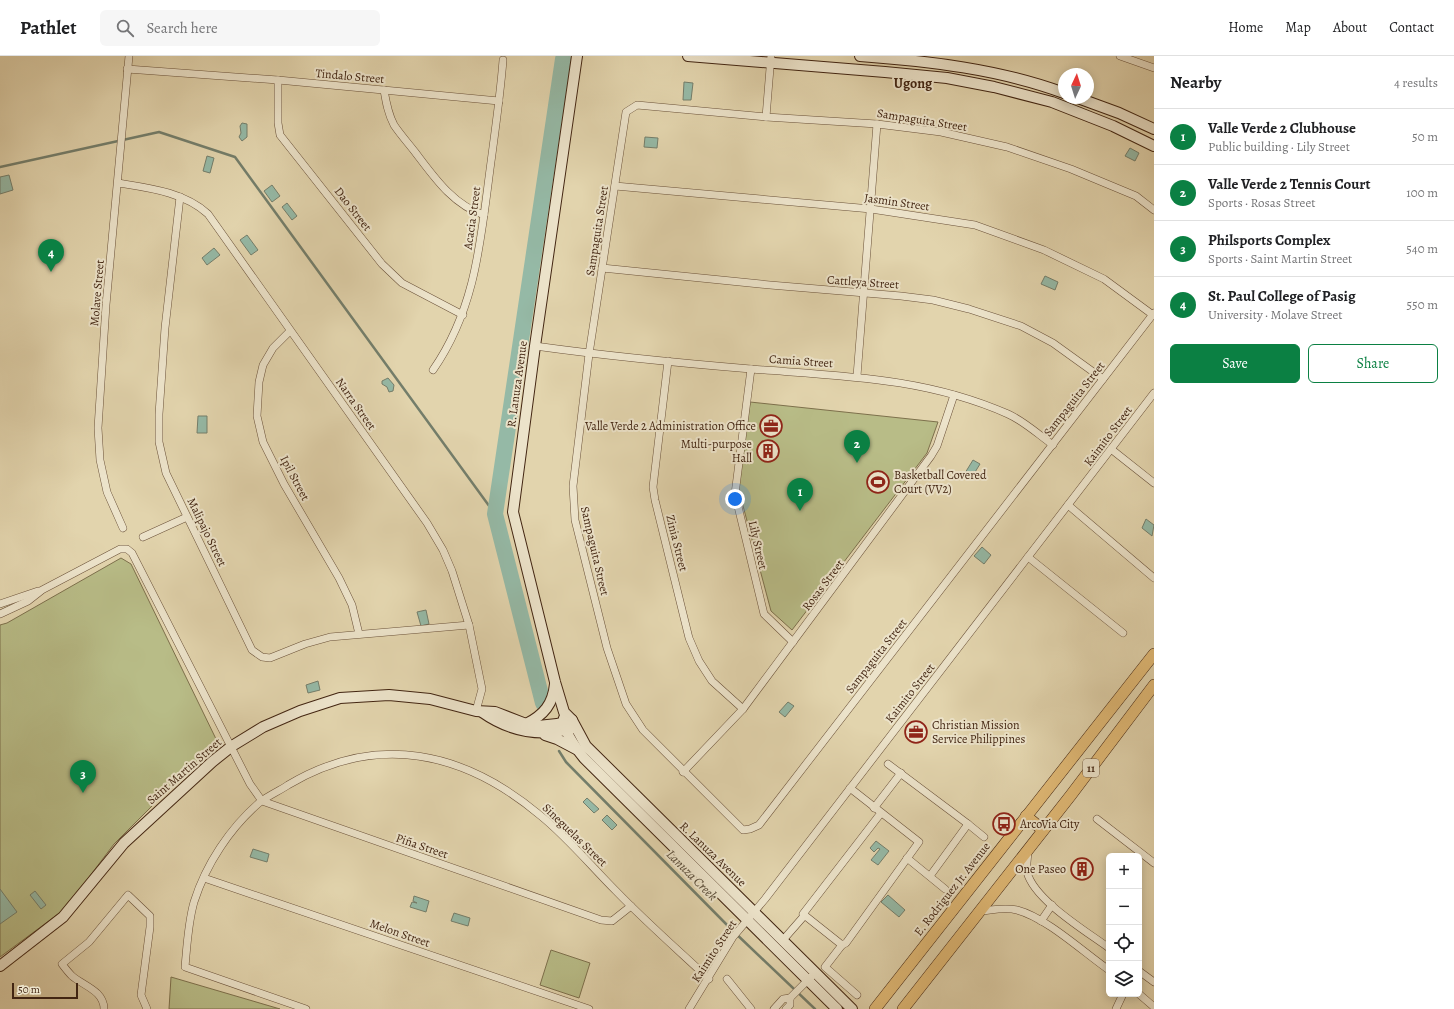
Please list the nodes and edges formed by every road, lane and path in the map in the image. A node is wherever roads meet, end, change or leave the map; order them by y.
1 (129, 56) edge
2 (577, 56) edge
3 (688, 56) edge
4 (860, 56) edge
5 (1120, 56) edge
6 (771, 59) edge
7 (503, 60) dead end
8 (1154, 68) edge
9 (127, 69) junction
10 (278, 80) junction
11 (384, 90) junction
12 (1058, 91) edge
13 (499, 101) junction
14 (1094, 104) edge
15 (766, 117) junction
16 (877, 124) junction
17 (1154, 129) edge
18 (1154, 146) edge
19 (118, 183) junction
20 (615, 186) junction
21 (180, 197) junction
22 (871, 208) junction
23 (1154, 210) edge
24 (484, 215) junction
25 (602, 268) junction
26 (864, 293) junction
27 (1153, 314) edge
28 (463, 315) junction
29 (290, 331) junction
30 (535, 346) junction
31 (589, 354) junction
32 (668, 361) junction
33 (751, 369) junction
34 (432, 370) dead end
35 (857, 376) junction
36 (1103, 379) junction
37 (954, 395) junction
38 (1153, 397) edge
39 (1053, 445) junction
40 (1111, 449) junction
41 (1154, 483) edge
42 (1068, 505) junction
43 (187, 517) junction
44 (123, 528) dead end
45 (143, 537) dead end
46 (1028, 557) junction
47 (1154, 578) edge
48 (42, 590) junction
49 (0, 604) edge
50 (0, 614) edge
51 (470, 625) junction
52 (1123, 633) dead end
53 (359, 634) junction
54 (793, 642) junction
55 (1154, 654) edge
56 (555, 682) junction
57 (1154, 685) edge
58 (743, 709) junction
59 (479, 711) junction
60 (526, 724) junction
61 (569, 725) junction
62 (535, 733) junction
63 (232, 746) junction
64 (576, 749) junction
65 (888, 764) dead end
66 (683, 772) junction
67 (901, 773) junction
68 (850, 788) junction
69 (262, 801) junction
70 (874, 808) junction
71 (881, 813) junction
72 (1026, 816) junction
73 (1097, 819) dead end
74 (968, 824) junction
75 (1043, 830) junction
76 (984, 837) dead end
77 (1028, 850) junction
78 (907, 858) junction
79 (1154, 863) edge
80 (930, 876) junction
81 (204, 878) junction
82 (945, 889) dead end
83 (1052, 905) junction
84 (631, 906) junction
85 (981, 911) junction
86 (753, 912) junction
87 (804, 916) junction
88 (747, 920) junction
89 (1041, 921) junction
90 (783, 940) junction
91 (842, 945) junction
92 (1106, 946) edge
93 (0, 966) edge
94 (1106, 968) edge
95 (1142, 973) edge
96 (728, 979) dead end
97 (808, 979) junction
98 (709, 980) junction
99 (1154, 982) edge
100 (857, 995) dead end
101 (791, 997) junction
102 (1122, 997) edge
103 (1142, 997) edge
104 (1154, 1007) edge
105 (747, 1008) edge
106 (104, 1009) edge
107 (147, 1009) edge
108 (306, 1009) edge
109 (589, 1009) edge
110 (689, 1009) edge
111 (774, 1009) edge
112 (786, 1009) edge
113 (837, 1009) edge
114 (852, 1009) edge
115 (875, 1009) edge
116 (903, 1009) edge
117 (1116, 1009) edge

1 - 9 street, Molave Street
2 - 30 main road, R. Lanuza Avenue
3 - 6 main road
4 - 12 main road
5 - 8 street
6 - 15 street
6 - 18 main road
7 - 13 street, Acacia Street
9 - 10 street, Tindalo Street
9 - 19 street, Molave Street
10 - 11 street, Tindalo Street
10 - 28 street, Dao Street
11 - 13 street, Tindalo Street
11 - 24 street
13 - 24 street, Acacia Street
14 - 17 main road
15 - 16 street, Sampaguita Street
15 - 20 street, Sampaguita Street
16 - 22 street
16 - 23 street, Sampaguita Street
19 - 21 street, Narra Street
19 - 44 street, Molave Street
20 - 22 street, Jasmin Street
20 - 25 street, Sampaguita Street
21 - 29 street, Narra Street
21 - 43 street, Malipajo Street
22 - 26 street
22 - 27 street, Jasmin Street
24 - 28 street, Acacia Street
25 - 26 street, Cattleya Street
25 - 31 street, Sampaguita Street
26 - 35 street
26 - 36 street, Cattleya Street
27 - 36 street, Sampaguita Street
28 - 34 street, Acacia Street
29 - 51 street, Narra Street
29 - 53 street, Ipil Street
30 - 31 street, Camia Street
30 - 56 main road, R. Lanuza Avenue
31 - 32 street, Camia Street
31 - 66 street, Sampaguita Street
32 - 33 street, Camia Street
32 - 58 street, Zinia Street
33 - 35 street, Camia Street
33 - 54 street, Lily Street
35 - 37 street, Camia Street
36 - 39 street, Sampaguita Street
37 - 39 street, Camia Street
37 - 54 street, Rosas Street
38 - 40 street, Kaimito Street
39 - 66 street, Sampaguita Street
40 - 41 street
40 - 42 street, Kaimito Street
42 - 46 street, Kaimito Street
42 - 47 street
43 - 45 street
43 - 53 street, Malipajo Street
46 - 52 street
46 - 68 street, Kaimito Street
48 - 49 street
48 - 50 street
48 - 63 street
51 - 53 street, Malipajo Street
51 - 59 street, Narra Street
54 - 58 street, Rosas Street
55 - 72 main road, E. Rodriguez Jr. Avenue / 11
56 - 60 main road
56 - 61 main road, R. Lanuza Avenue
57 - 75 main road, 11
58 - 66 street, Rosas Street
59 - 60 main road, Saint Martin Street
59 - 62 main road, Saint Martin Street
59 - 63 main road, Saint Martin Street
60 - 61 main road, Saint Martin Street
61 - 62 main road, Saint Martin Street
61 - 64 main road, R. Lanuza Avenue
61 - 86 main road, R. Lanuza Avenue
62 - 64 main road
63 - 69 street
63 - 93 main road, Saint Martin Street
64 - 88 main road, R. Lanuza Avenue
65 - 67 street
67 - 70 street
67 - 74 street
68 - 70 street
68 - 86 street, Kaimito Street
69 - 81 street, Sineguelas Street
69 - 84 street, Piña Street
69 - 84 street, Sineguelas Street
70 - 71 street
71 - 78 street
71 - 87 street
72 - 75 main road
72 - 115 main road, E. Rodriguez Jr. Avenue / 11
73 - 79 street
74 - 76 street
74 - 80 street
75 - 77 main road, 11
77 - 83 street
77 - 85 main road, 11
78 - 80 street
78 - 91 street
80 - 82 street
81 - 108 street, Sineguelas Street
81 - 109 street, Melon Street
83 - 89 street
83 - 92 street
84 - 98 street, Sineguelas Street
85 - 89 street
85 - 116 main road, 11
86 - 88 street, Kaimito Street
86 - 90 main road, R. Lanuza Avenue
87 - 90 street
87 - 91 street
88 - 97 main road, R. Lanuza Avenue
88 - 98 street, Kaimito Street
89 - 94 street
90 - 97 main road, R. Lanuza Avenue
91 - 100 street
95 - 99 street
96 - 105 street
97 - 101 street
97 - 113 main road, R. Lanuza Avenue
97 - 114 main road, R. Lanuza Avenue
98 - 110 street, Kaimito Street
101 - 111 street
101 - 112 street
102 - 117 street
103 - 104 street
106 - 107 street

